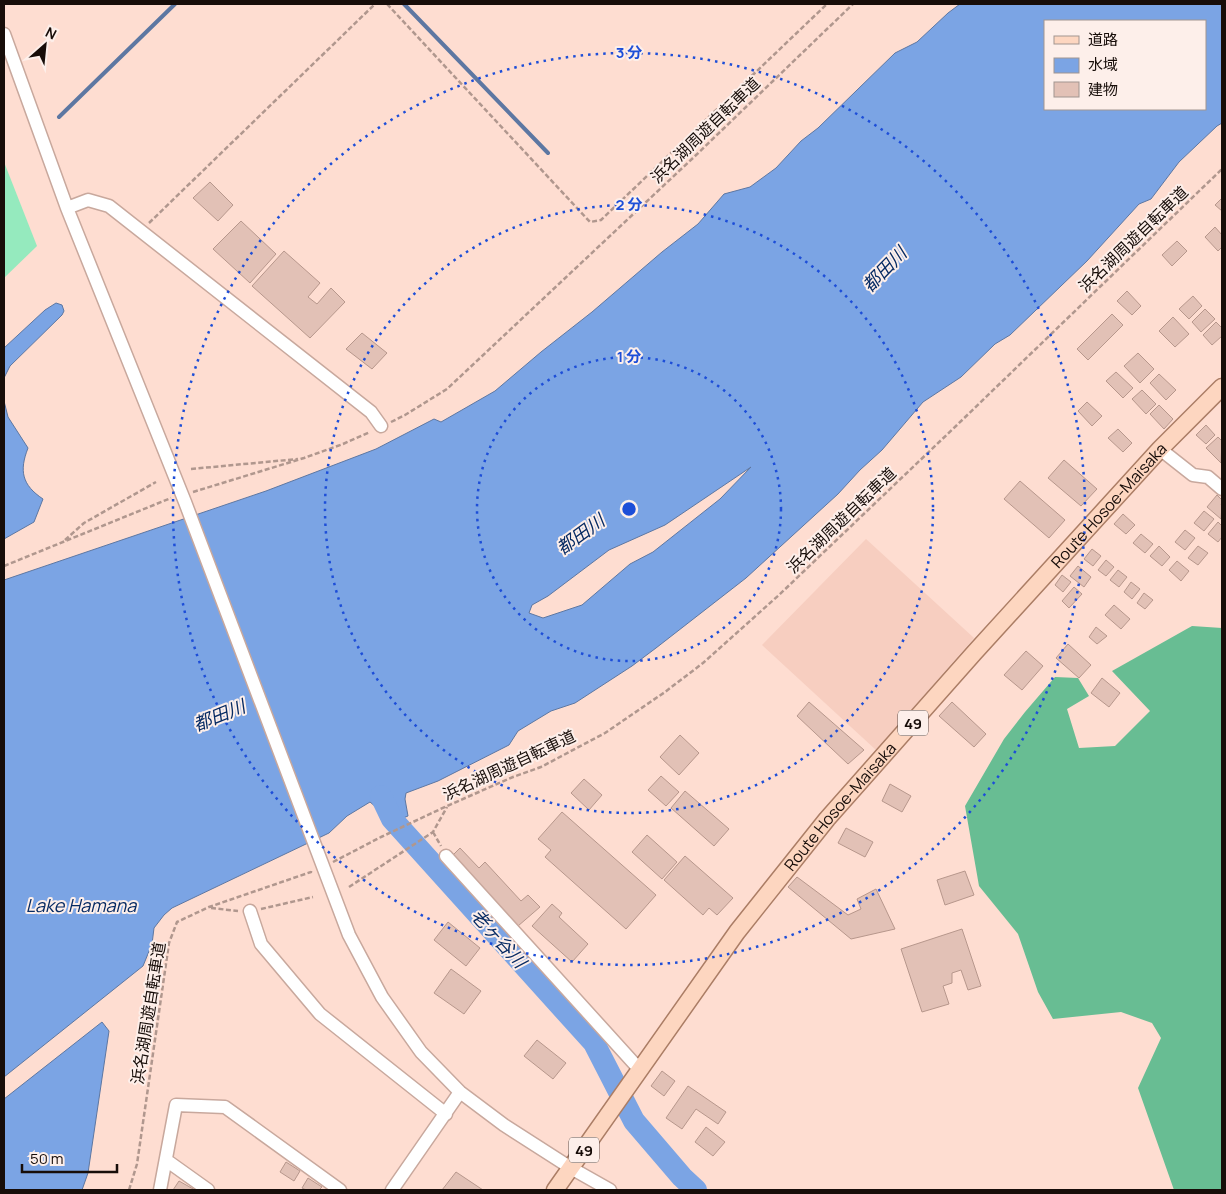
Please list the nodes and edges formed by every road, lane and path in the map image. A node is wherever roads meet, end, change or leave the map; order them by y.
1 (374, 4) edge
2 (387, 4) edge
3 (827, 4) edge
4 (853, 4) edge
5 (4, 34) edge
6 (1222, 169) edge
7 (67, 208) junction
8 (140, 231) junction
9 (1222, 387) edge
10 (381, 426) junction
11 (1160, 449) junction
12 (304, 458) junction
13 (191, 469) dead end
14 (156, 482) dead end
15 (1222, 489) edge
16 (184, 497) junction
17 (63, 542) junction
18 (4, 566) edge
19 (447, 806) junction
20 (446, 856) dead end
21 (332, 863) dead end
22 (311, 872) dead end
23 (349, 887) dead end
24 (250, 912) dead end
25 (636, 1076) junction
26 (460, 1092) junction
27 (446, 1114) junction
28 (166, 1160) junction
29 (571, 1168) junction
30 (129, 1190) edge
31 (160, 1190) edge
32 (208, 1190) edge
33 (340, 1190) edge
34 (392, 1190) edge
35 (556, 1190) edge
36 (610, 1190) edge

1 - 8 path
2 - 3 path
4 - 10 path, 浜名湖周遊自転車道
5 - 7 street
6 - 19 path, 浜名湖周遊自転車道
7 - 8 street
7 - 16 street
8 - 10 street
9 - 11 main road, Route Hosoe-Maisaka / 49
10 - 12 path, 浜名湖周遊自転車道
11 - 15 street
11 - 25 main road, Route Hosoe-Maisaka / 49
12 - 13 path, 浜名湖周遊自転車道
12 - 16 path, 浜名湖周遊自転車道
14 - 17 path, 浜名湖周遊自転車道
16 - 17 path, 浜名湖周遊自転車道
16 - 26 street
17 - 18 path, 浜名湖周遊自転車道
19 - 21 path, 浜名湖周遊自転車道
19 - 23 path
20 - 25 street
22 - 30 path, 浜名湖周遊自転車道
24 - 27 street
25 - 29 main road, Route Hosoe-Maisaka / 49
26 - 27 street
26 - 29 street
27 - 34 street
28 - 31 street
28 - 32 street
28 - 33 street
29 - 35 main road, Route Hosoe-Maisaka / 49
29 - 36 street

